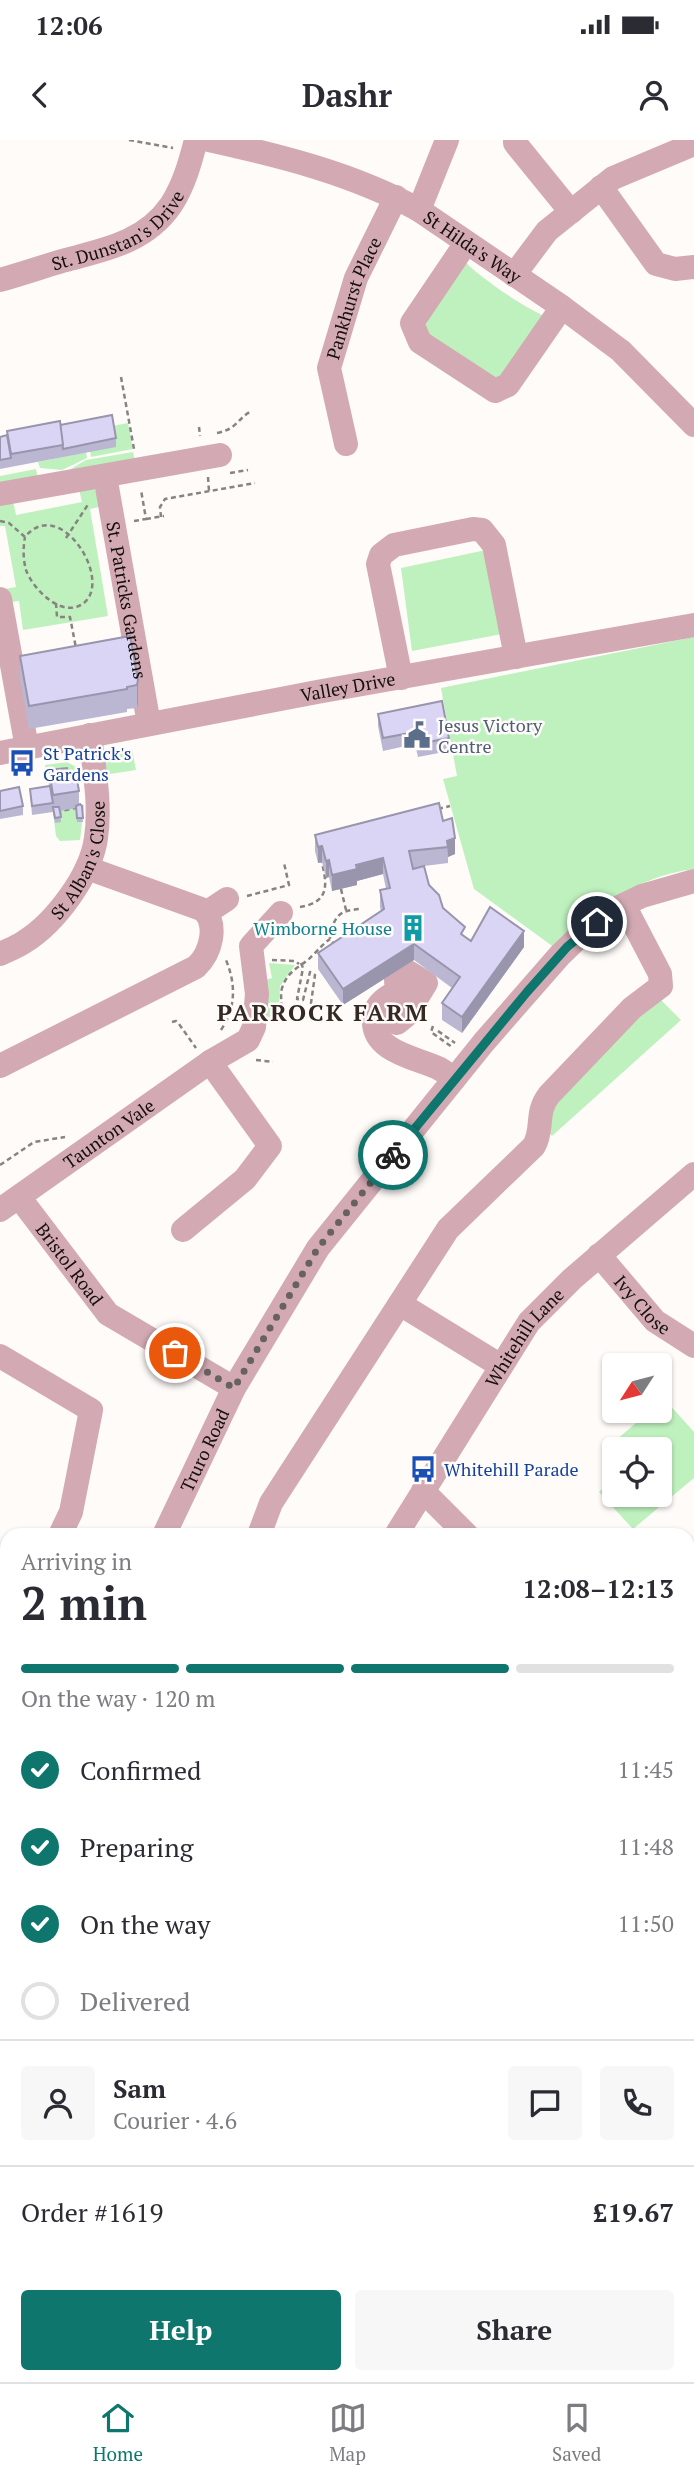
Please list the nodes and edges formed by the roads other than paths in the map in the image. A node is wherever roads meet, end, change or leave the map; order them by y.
1 (447, 140) edge
2 (515, 140) edge
3 (203, 142) edge
4 (694, 144) edge
5 (601, 187) junction
6 (396, 197) junction
7 (419, 211) junction
8 (571, 212) junction
9 (466, 243) junction
10 (694, 267) edge
11 (514, 275) junction
12 (0, 280) edge
13 (562, 307) junction
14 (693, 420) edge
15 (346, 444) dead end
16 (211, 452) road end
17 (105, 476) junction
18 (0, 494) edge
19 (0, 599) edge
20 (694, 625) edge
21 (37, 654) edge
22 (516, 657) junction
23 (11, 658) junction
24 (401, 678) junction
25 (149, 724) junction
26 (90, 735) junction
27 (27, 748) junction
28 (0, 753) edge
29 (87, 868) junction
30 (694, 881) edge
31 (624, 905) junction
32 (281, 913) road end
33 (0, 954) edge
34 (397, 1023) dead end
35 (211, 1051) junction
36 (0, 1066) edge
37 (454, 1079) junction
38 (694, 1174) edge
39 (9, 1204) edge
40 (183, 1230) dead end
41 (600, 1255) junction
42 (400, 1304) junction
43 (694, 1346) edge
44 (0, 1356) edge
45 (501, 1366) junction
46 (234, 1388) junction
47 (423, 1490) junction
48 (63, 1528) edge
49 (167, 1528) edge
50 (261, 1528) edge
51 (400, 1528) edge
52 (460, 1528) edge

1 - 7 street
2 - 8 street
3 - 6 street, St Hilda's Way
3 - 12 street, St. Dunstan's Drive
4 - 5 street
5 - 8 street
5 - 10 street
6 - 7 street, St Hilda's Way
6 - 15 street, Pankhurst Place
7 - 9 street, St Hilda's Way
8 - 11 street
9 - 11 street, St Hilda's Way
9 - 13 street
11 - 13 street, St Hilda's Way
13 - 14 street, St Hilda's Way
16 - 17 street
17 - 18 street
17 - 25 street, St. Patricks Gardens
19 - 23 street
20 - 22 street, Valley Drive
21 - 23 street
22 - 24 street, Valley Drive
22 - 24 street
23 - 27 street
24 - 25 street, Valley Drive
25 - 26 street, Valley Drive
26 - 27 street, Valley Drive
26 - 29 street, St Alban's Close
27 - 28 street, Valley Drive
29 - 33 street, St Alban's Close
29 - 36 street
30 - 31 street, Truro Road
31 - 37 street, Truro Road
31 - 42 street
32 - 35 street
34 - 37 street
35 - 39 street, Taunton Vale
35 - 40 street
37 - 46 street, Truro Road
38 - 41 street, Whitehill Lane
39 - 46 street, Bristol Road
41 - 43 street, Ivy Close
41 - 45 street, Whitehill Lane
42 - 45 street
42 - 50 street
44 - 48 street
45 - 47 street, Whitehill Lane
46 - 49 street, Truro Road
47 - 51 street, Whitehill Lane
47 - 52 street

